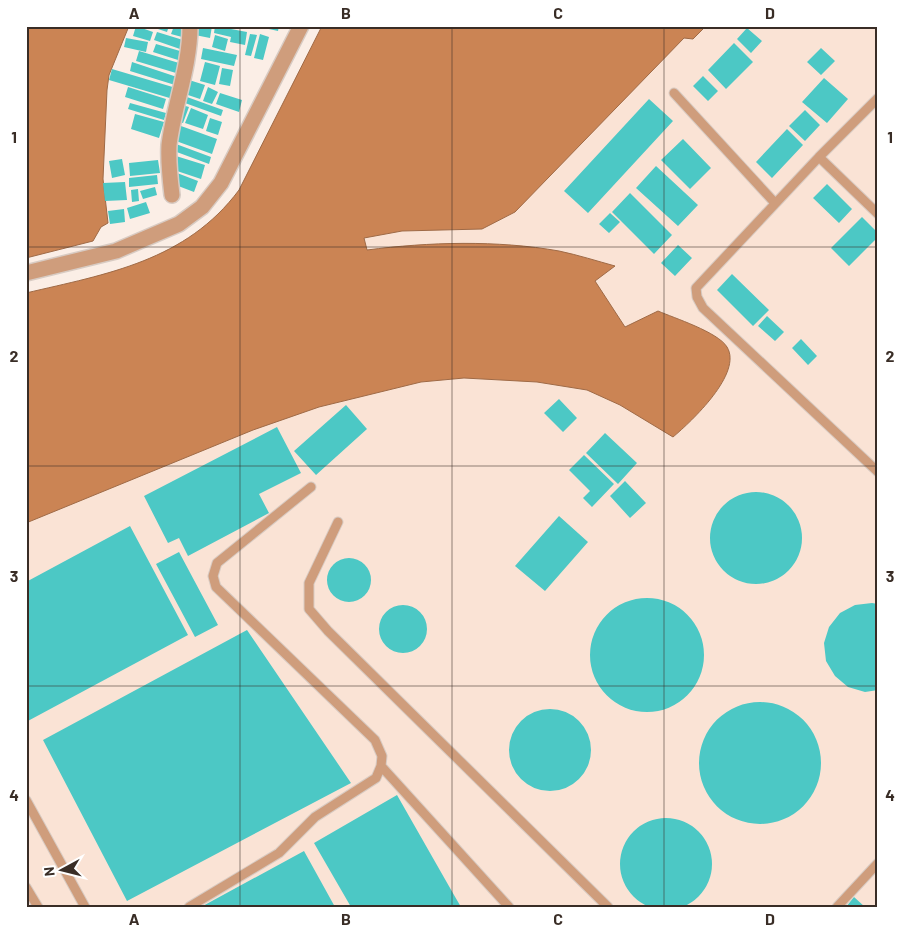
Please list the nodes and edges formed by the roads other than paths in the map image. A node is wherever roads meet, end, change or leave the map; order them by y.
1 (190, 26) edge
2 (302, 26) edge
3 (674, 93) dead end
4 (878, 98) edge
5 (819, 157) junction
6 (172, 195) dead end
7 (775, 203) junction
8 (878, 214) edge
9 (26, 273) edge
10 (878, 472) edge
11 (311, 487) dead end
12 (338, 522) dead end
13 (381, 766) junction
14 (26, 800) edge
15 (878, 863) edge
16 (26, 887) edge
17 (38, 907) edge
18 (85, 907) edge
19 (188, 907) edge
20 (509, 907) edge
21 (608, 907) edge
22 (837, 907) edge

1 - 6 street
2 - 9 street
3 - 7 lane
4 - 5 lane
5 - 7 lane
5 - 8 lane
7 - 10 lane
11 - 13 lane
12 - 21 lane
13 - 19 lane
13 - 20 lane
14 - 18 lane
15 - 22 lane
16 - 17 lane

